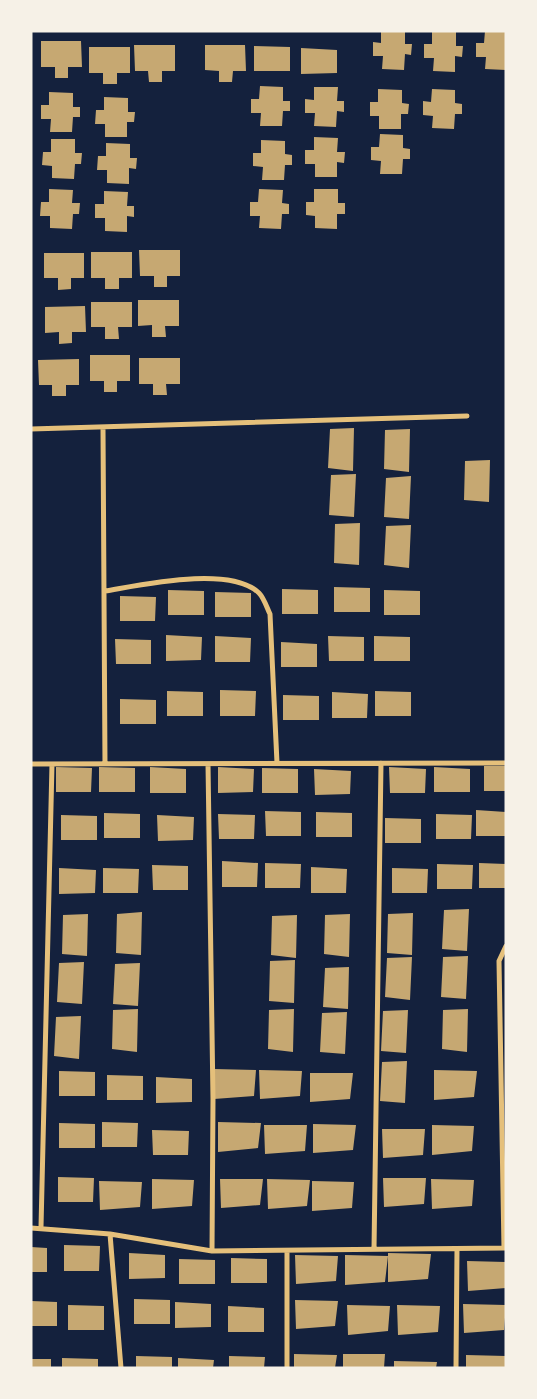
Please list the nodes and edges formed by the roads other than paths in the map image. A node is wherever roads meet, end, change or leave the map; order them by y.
1 (467, 416) dead end
2 (104, 428) junction
3 (31, 430) edge
4 (105, 591) junction
5 (277, 763) junction
6 (381, 763) junction
7 (506, 763) edge
8 (31, 764) edge
9 (52, 764) junction
10 (105, 764) junction
11 (208, 764) junction
12 (506, 946) edge
13 (31, 1228) edge
14 (41, 1228) junction
15 (110, 1234) junction
16 (505, 1248) edge
17 (374, 1249) junction
18 (457, 1249) junction
19 (212, 1251) junction
20 (287, 1251) junction
21 (121, 1368) edge
22 (287, 1368) edge
23 (456, 1368) edge

1 - 2 street
2 - 3 street
2 - 4 street
4 - 5 street
4 - 10 street
5 - 6 street
5 - 11 street
6 - 7 street
6 - 17 street
8 - 9 street
9 - 10 street
9 - 14 street
10 - 11 street
11 - 19 street
12 - 16 street
13 - 14 street
14 - 15 street
15 - 19 street
15 - 21 street
16 - 18 street
17 - 18 street
17 - 20 street
18 - 23 street
19 - 20 street
20 - 22 street

